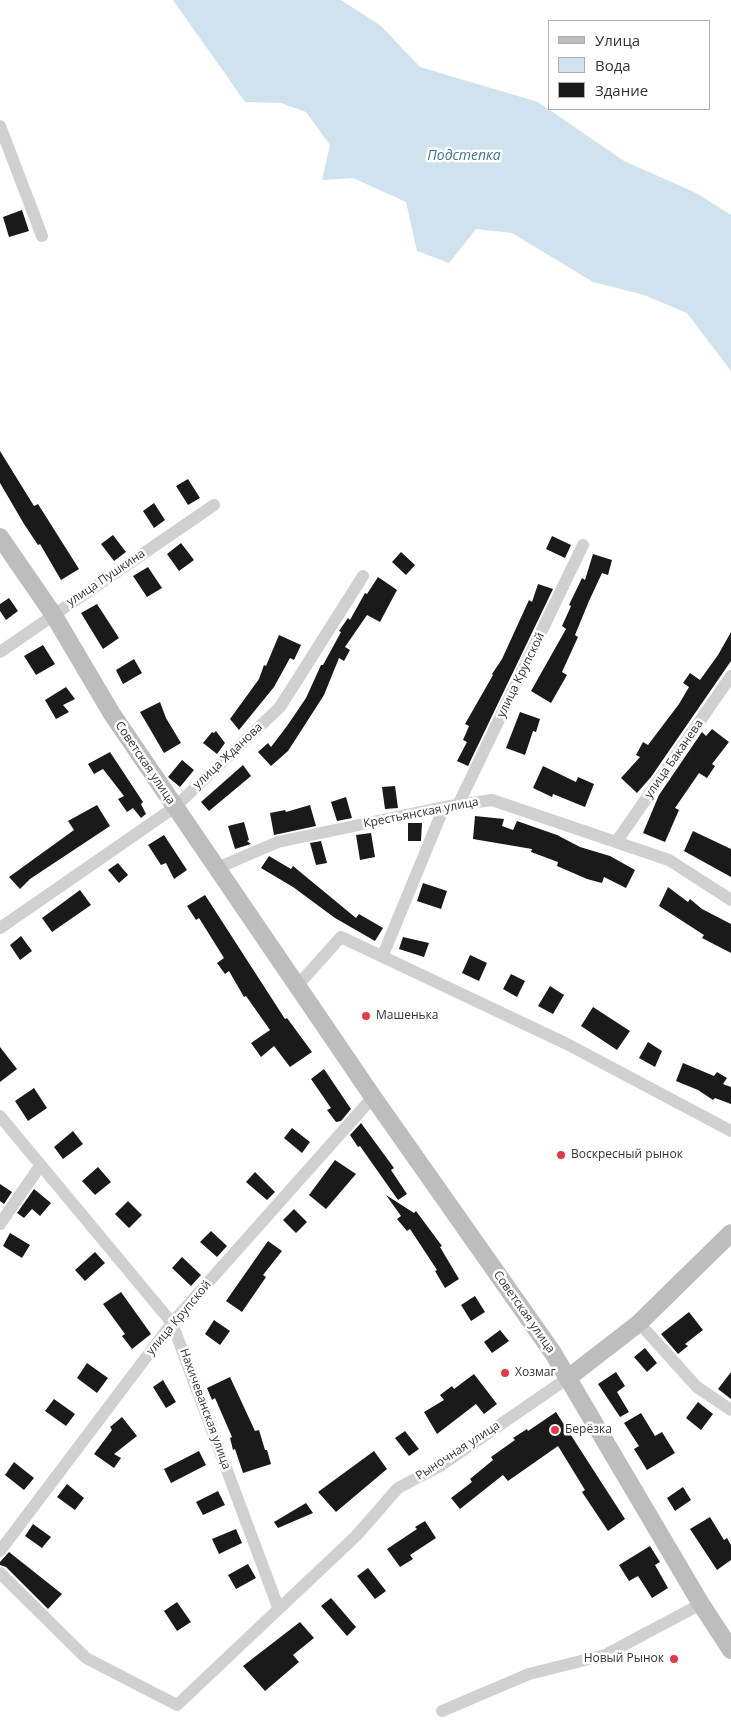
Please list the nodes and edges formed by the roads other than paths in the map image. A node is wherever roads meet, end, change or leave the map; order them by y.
1 (0, 126) edge
2 (42, 236) dead end
3 (214, 505) dead end
4 (0, 537) edge
5 (584, 544) dead end
6 (363, 576) dead end
7 (53, 614) junction
8 (0, 652) edge
9 (731, 676) edge
10 (458, 805) junction
11 (175, 807) junction
12 (444, 807) junction
13 (616, 841) junction
14 (217, 868) junction
15 (731, 900) edge
16 (0, 928) edge
17 (383, 955) junction
18 (297, 986) junction
19 (373, 1097) junction
20 (0, 1116) edge
21 (731, 1130) edge
22 (40, 1166) junction
23 (0, 1224) edge
24 (731, 1233) edge
25 (172, 1323) junction
26 (639, 1324) junction
27 (568, 1378) junction
28 (731, 1410) edge
29 (0, 1551) edge
30 (0, 1573) edge
31 (701, 1604) junction
32 (278, 1607) junction
33 (731, 1650) edge
34 (442, 1710) dead end

1 - 2 street
3 - 7 street, улица Пушкина
4 - 7 street, Советская улица
5 - 10 street, улица Крупской
6 - 11 street, улица Жданова
7 - 8 street, улица Пушкина
7 - 11 street, Советская улица
9 - 13 street, улица Баканева
10 - 12 street, Крестьянская улица
10 - 13 street, Крестьянская улица
11 - 14 street, Советская улица
11 - 16 street, улица Жданова
12 - 14 street, Крестьянская улица
12 - 17 street
13 - 15 street, Крестьянская улица
14 - 18 street, Советская улица
17 - 18 street
17 - 21 street
18 - 19 street, Советская улица
19 - 25 street, улица Крупской
19 - 27 street, Советская улица
20 - 22 street, Нахичеванская улица
22 - 23 street
22 - 25 street, Нахичеванская улица
24 - 26 street, Рыночная улица
25 - 29 street, улица Крупской
25 - 32 street, Нахичеванская улица
26 - 27 street, Рыночная улица
26 - 28 street
27 - 31 street, Советская улица
27 - 32 street, Рыночная улица
30 - 32 street, Рыночная улица
31 - 33 street, Советская улица
31 - 34 street

